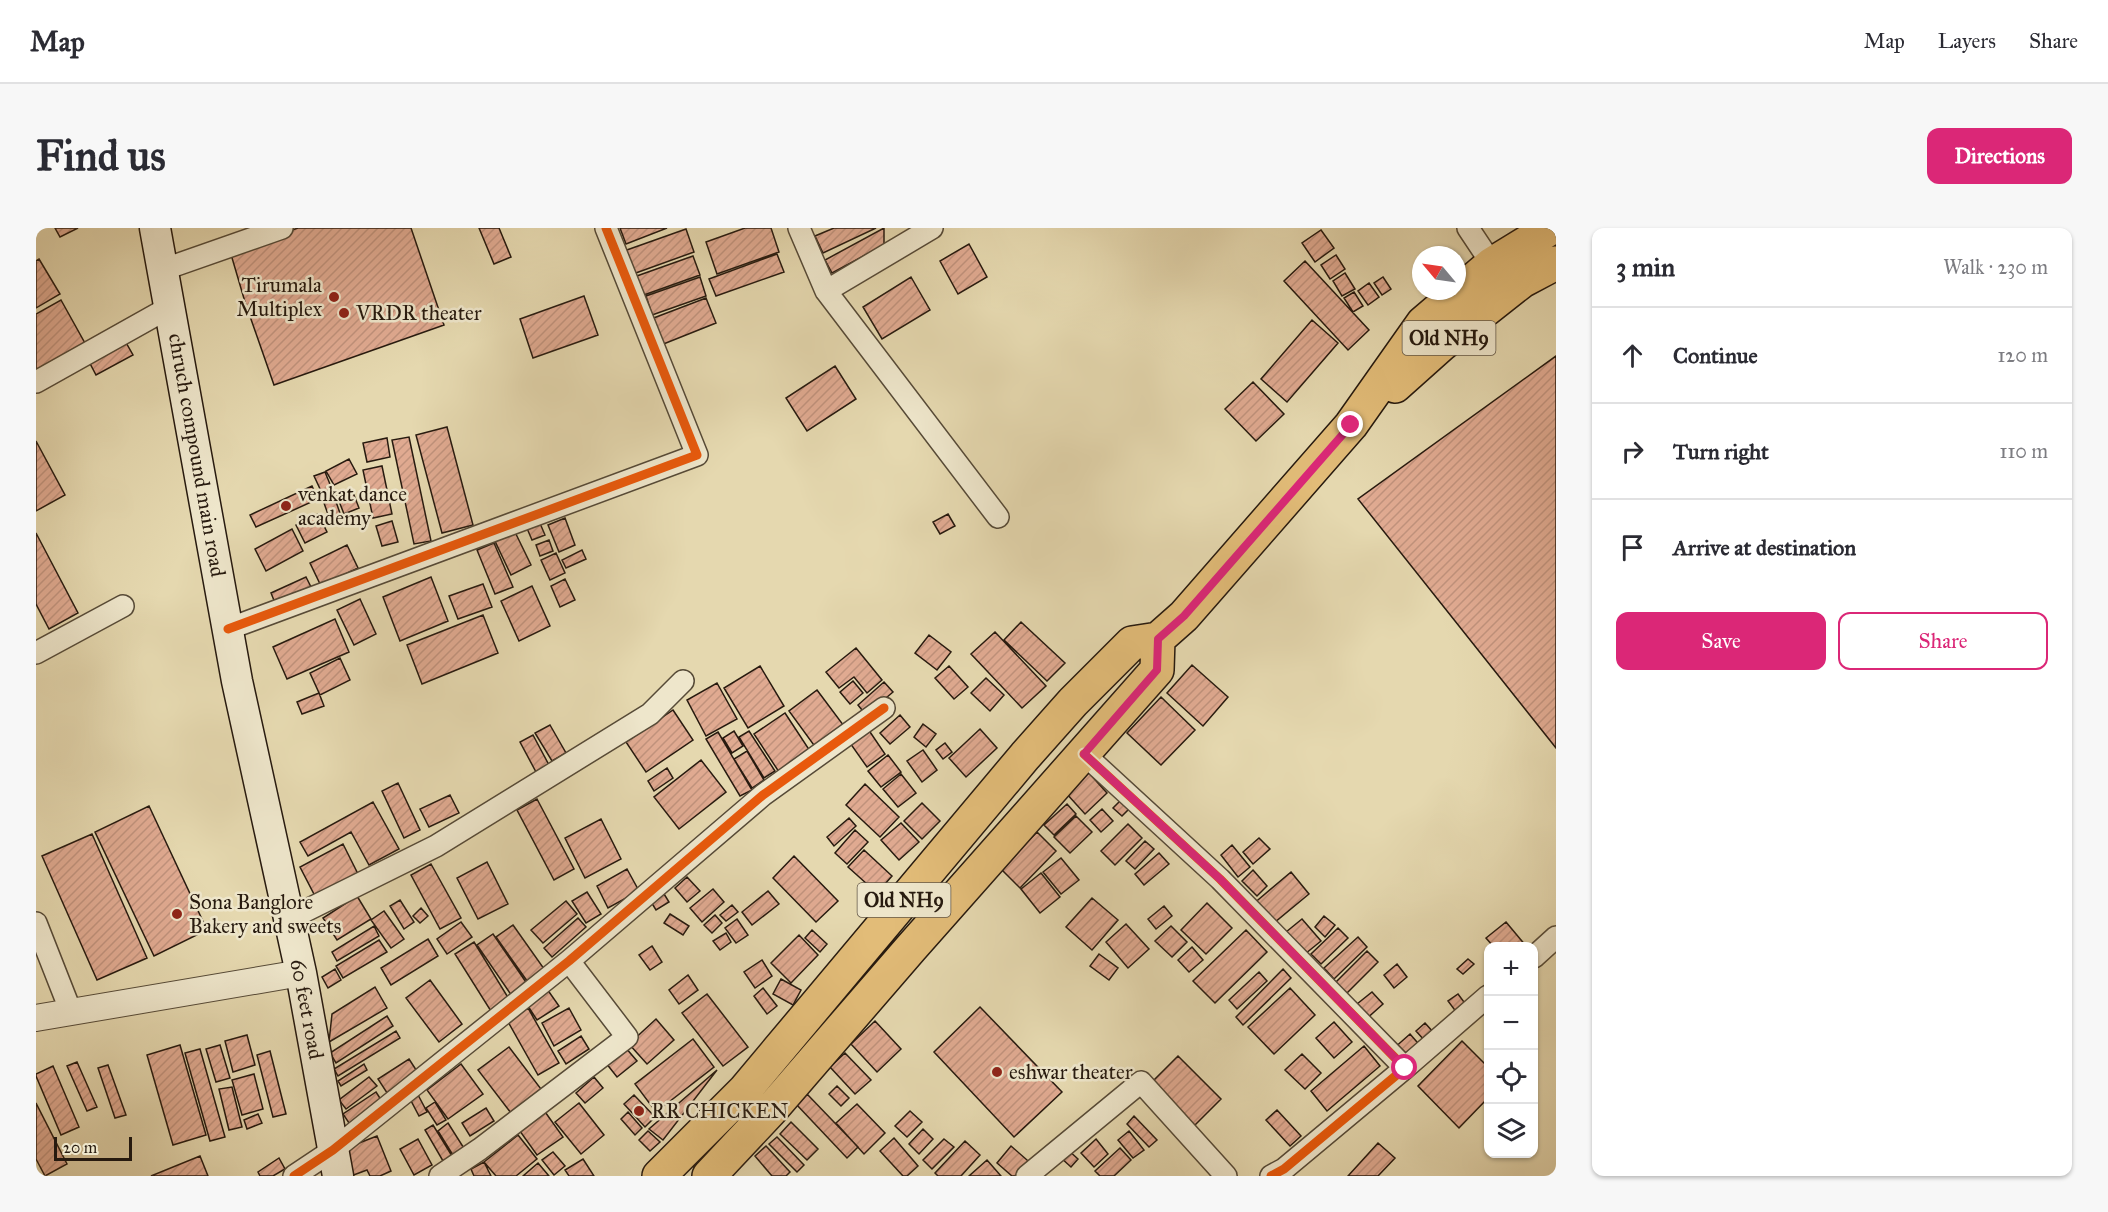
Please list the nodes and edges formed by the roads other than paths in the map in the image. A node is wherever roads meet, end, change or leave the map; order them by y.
1 (155, 228) edge
2 (282, 228) edge
3 (606, 228) edge
4 (799, 228) edge
5 (932, 228) edge
6 (1468, 228) edge
7 (1551, 228) edge
8 (1556, 262) edge
9 (1492, 264) junction
10 (162, 270) junction
11 (826, 291) junction
12 (170, 308) junction
13 (36, 382) edge
14 (1346, 431) junction
15 (998, 517) dead end
16 (123, 606) dead end
17 (228, 629) junction
18 (1158, 639) junction
19 (36, 653) edge
20 (683, 681) dead end
21 (884, 708) dead end
22 (1084, 754) junction
23 (272, 843) joint
24 (289, 919) junction
25 (36, 922) edge
26 (1556, 937) edge
27 (1538, 953) edge
28 (569, 962) junction
29 (301, 973) junction
30 (1484, 999) edge
31 (71, 1012) junction
32 (36, 1018) edge
33 (1405, 1068) junction
34 (336, 1163) edge
35 (294, 1176) edge
36 (440, 1176) edge
37 (659, 1176) edge
38 (709, 1176) edge
39 (1027, 1176) edge
40 (1226, 1176) edge
41 (1271, 1176) edge

1 - 10 main road, chruch compound main road
2 - 10 street
3 - 17 street
4 - 11 street
5 - 11 street
6 - 9 street
7 - 9 main road, Old NH9
8 - 14 main road, Old NH9
9 - 14 main road, Old NH9
10 - 12 main road, chruch compound main road
11 - 15 street
12 - 13 street
12 - 17 main road, chruch compound main road
14 - 18 main road, Old NH9
16 - 19 street
17 - 23 main road, chruch compound main road
18 - 22 main road
18 - 37 main road, Old NH9
20 - 24 street
21 - 28 street
22 - 33 street
22 - 38 main road
23 - 24 main road, 60 feet road
24 - 29 main road, 60 feet road
25 - 31 street
26 - 27 street
28 - 34 street
28 - 36 street
29 - 31 street
29 - 34 main road, 60 feet road
30 - 33 street
31 - 32 street
33 - 41 street
34 - 35 street
39 - 40 street

